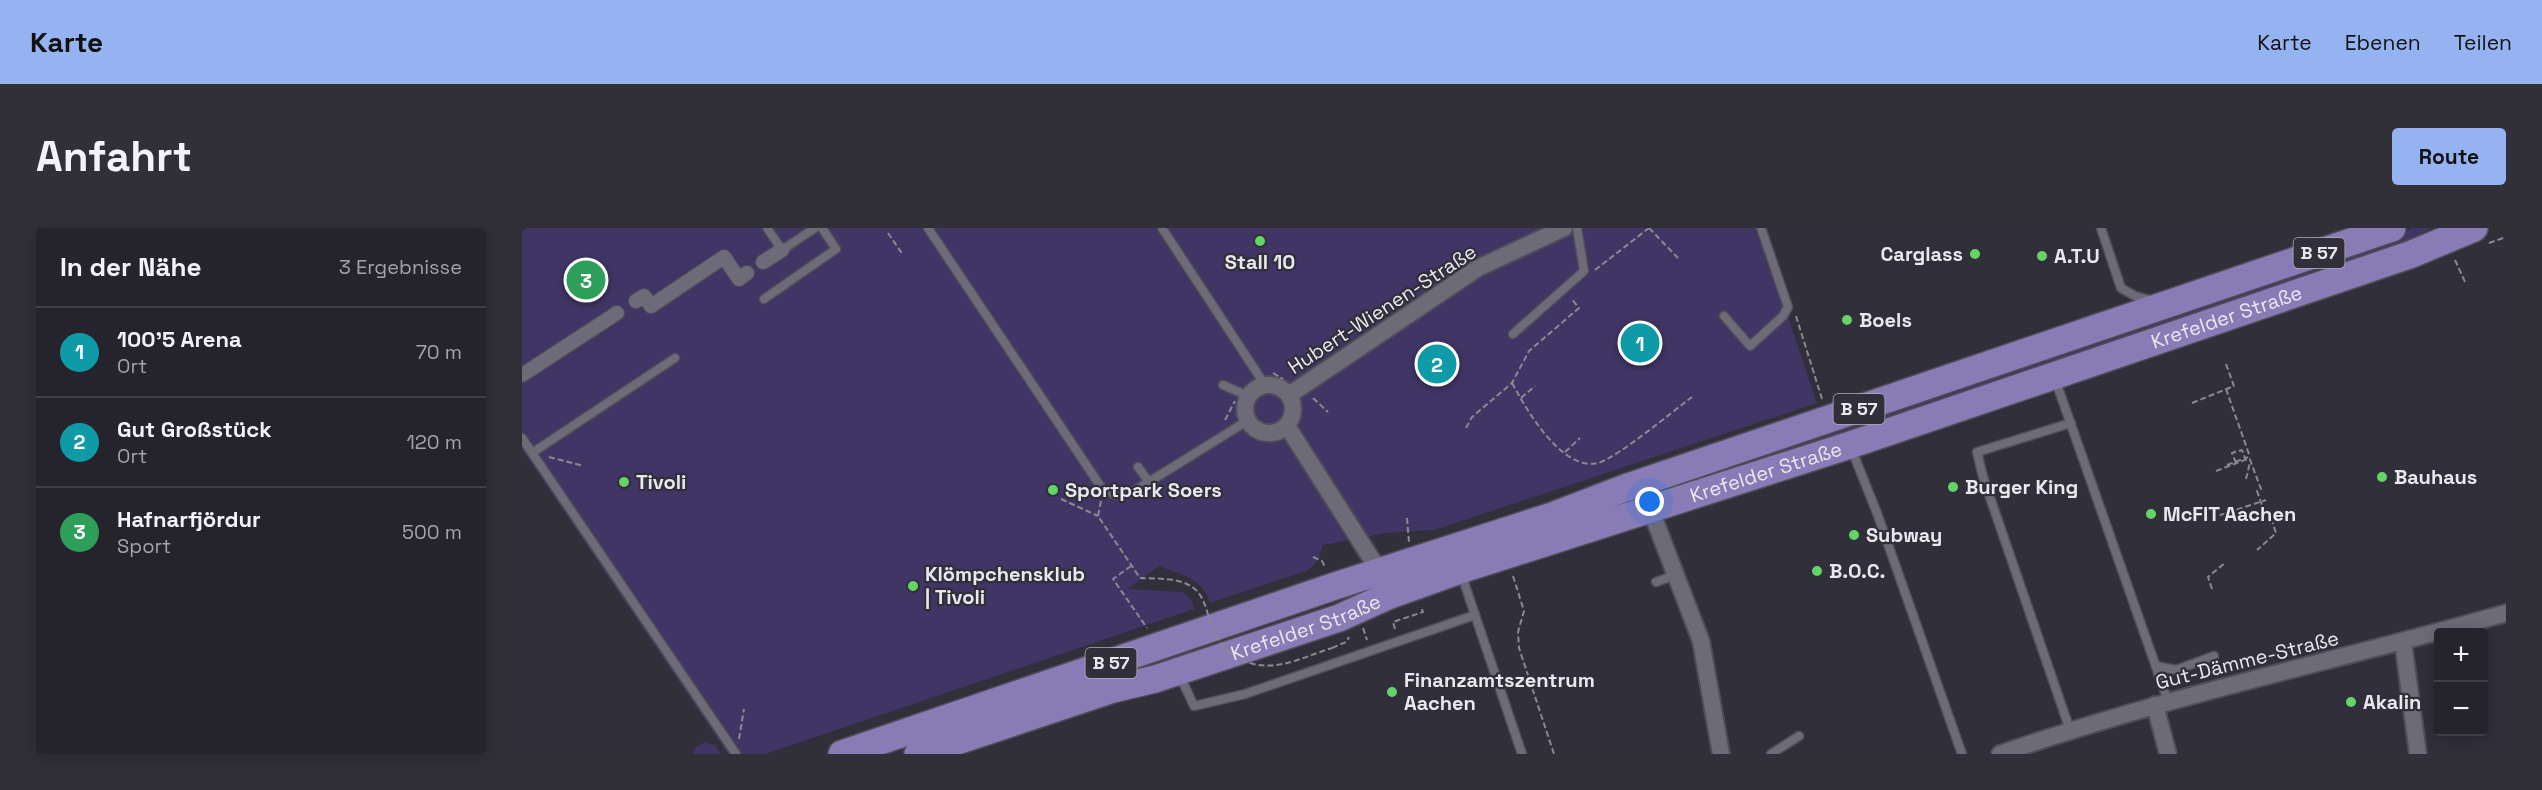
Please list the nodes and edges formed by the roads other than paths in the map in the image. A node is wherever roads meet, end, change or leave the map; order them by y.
1 (767, 228) edge
2 (815, 228) edge
3 (822, 228) edge
4 (928, 228) edge
5 (1162, 228) edge
6 (1564, 228) edge
7 (1577, 228) edge
8 (1761, 228) edge
9 (2101, 228) edge
10 (2474, 228) edge
11 (2385, 229) edge
12 (782, 250) junction
13 (763, 262) dead end
14 (747, 273) dead end
15 (764, 298) dead end
16 (636, 301) dead end
17 (2167, 305) junction
18 (617, 313) dead end
19 (1724, 315) dead end
20 (1513, 334) dead end
21 (675, 358) dead end
22 (2054, 374) junction
23 (522, 375) edge
24 (1222, 385) dead end
25 (1265, 385) junction
26 (1243, 394) junction
27 (1288, 395) junction
28 (1247, 421) junction
29 (2071, 423) junction
30 (1287, 426) junction
31 (522, 438) edge
32 (1850, 445) junction
33 (532, 453) junction
34 (1138, 467) dead end
35 (1149, 482) junction
36 (1650, 508) junction
37 (1460, 570) junction
38 (1676, 575) junction
39 (1656, 582) dead end
40 (1386, 583) junction
41 (2506, 613) edge
42 (1475, 615) junction
43 (2403, 642) junction
44 (2214, 656) dead end
45 (2156, 666) junction
46 (1178, 671) junction
47 (2162, 703) junction
48 (2070, 730) junction
49 (1799, 736) dead end
50 (736, 754) edge
51 (842, 754) edge
52 (918, 754) edge
53 (1522, 754) edge
54 (1721, 754) edge
55 (1771, 754) edge
56 (1962, 754) edge
57 (2000, 754) edge
58 (2168, 754) edge
59 (2418, 754) edge

1 - 12 lane
2 - 12 lane
3 - 15 lane
4 - 35 lane
5 - 25 lane
6 - 27 street, Hubert-Wienen-Straße
7 - 20 lane
8 - 19 lane
9 - 17 lane
10 - 22 main road, Krefelder Straße / B 57
11 - 17 main road, Krefelder Straße / B 57
12 - 13 street
14 - 16 street
17 - 40 main road, Krefelder Straße / B 57
18 - 23 street
21 - 33 lane
22 - 29 lane
22 - 32 main road, Krefelder Straße / B 57
24 - 26 lane
25 - 26 street
25 - 27 street
26 - 28 street
27 - 30 street
28 - 30 street
28 - 35 lane
29 - 45 lane
29 - 48 lane
30 - 40 street
31 - 33 lane
32 - 36 main road, Krefelder Straße / B 57
32 - 56 lane
33 - 50 lane
34 - 35 lane
36 - 37 main road, Krefelder Straße / B 57
36 - 38 street
37 - 40 main road, Krefelder Straße / B 57
37 - 42 lane
38 - 39 lane
38 - 54 street
40 - 46 main road, Krefelder Straße / B 57
40 - 51 main road, Krefelder Straße / B 57
41 - 43 street, Gut-Dämme-Straße
42 - 46 lane
42 - 53 lane
43 - 47 street, Gut-Dämme-Straße
43 - 59 street
44 - 45 lane
45 - 47 lane
46 - 52 main road, Krefelder Straße / B 57
47 - 48 street, Gut-Dämme-Straße
47 - 58 street
48 - 57 street, Gut-Dämme-Straße
49 - 55 lane

